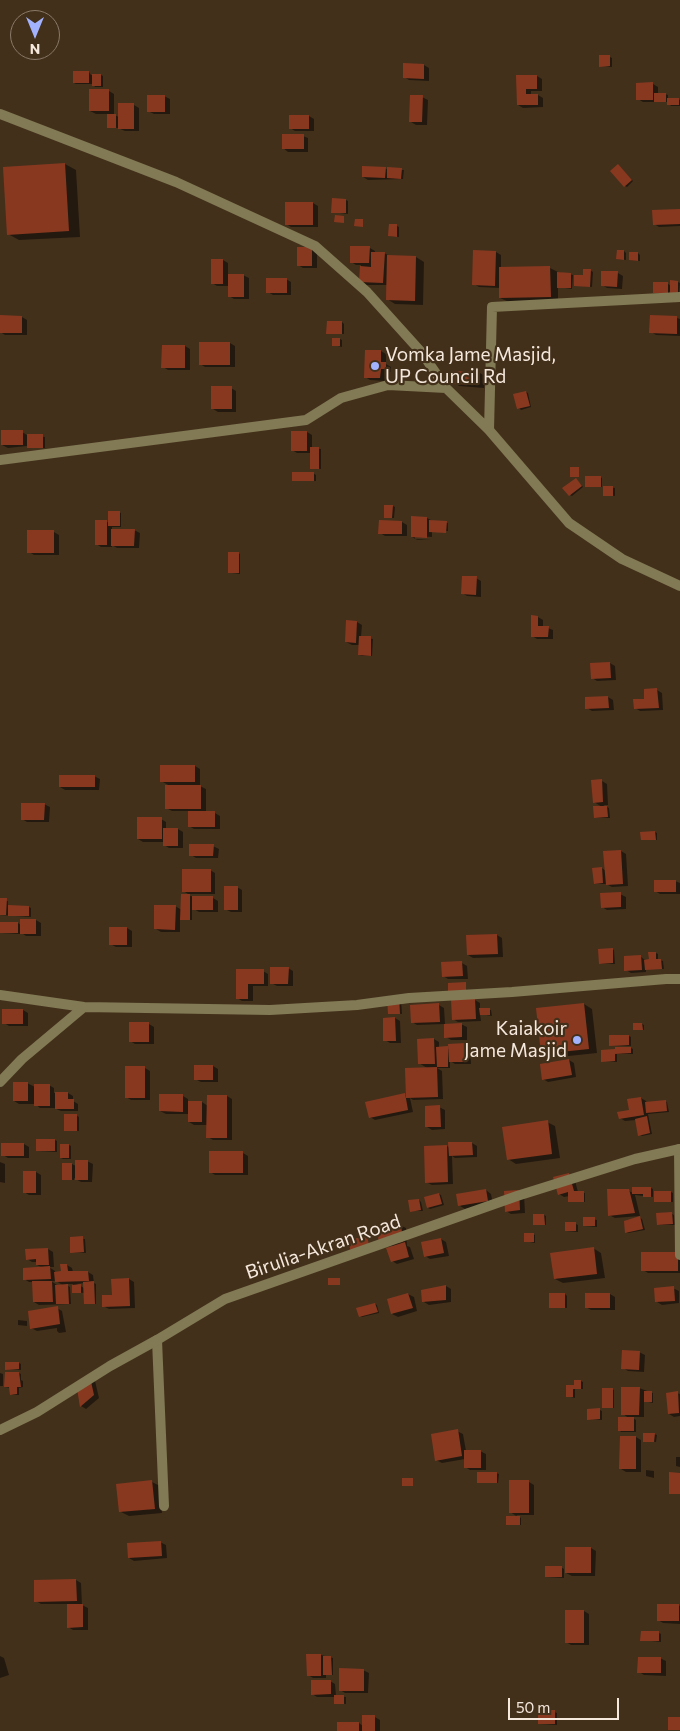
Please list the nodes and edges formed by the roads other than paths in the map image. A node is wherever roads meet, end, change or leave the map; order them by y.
1 (0, 114) edge
2 (680, 297) edge
3 (446, 388) junction
4 (489, 430) junction
5 (0, 460) edge
6 (680, 586) edge
7 (680, 979) edge
8 (0, 995) edge
9 (84, 1007) junction
10 (0, 1082) edge
11 (679, 1149) edge
12 (680, 1255) edge
13 (157, 1340) junction
14 (0, 1430) edge
15 (164, 1506) dead end

1 - 3 street
2 - 4 street
3 - 4 street
3 - 5 street
4 - 6 street
7 - 9 street
8 - 9 street
9 - 10 street
11 - 12 street
11 - 13 street, Birulia-Akran Road
13 - 14 street, Birulia-Akran Road
13 - 15 street

